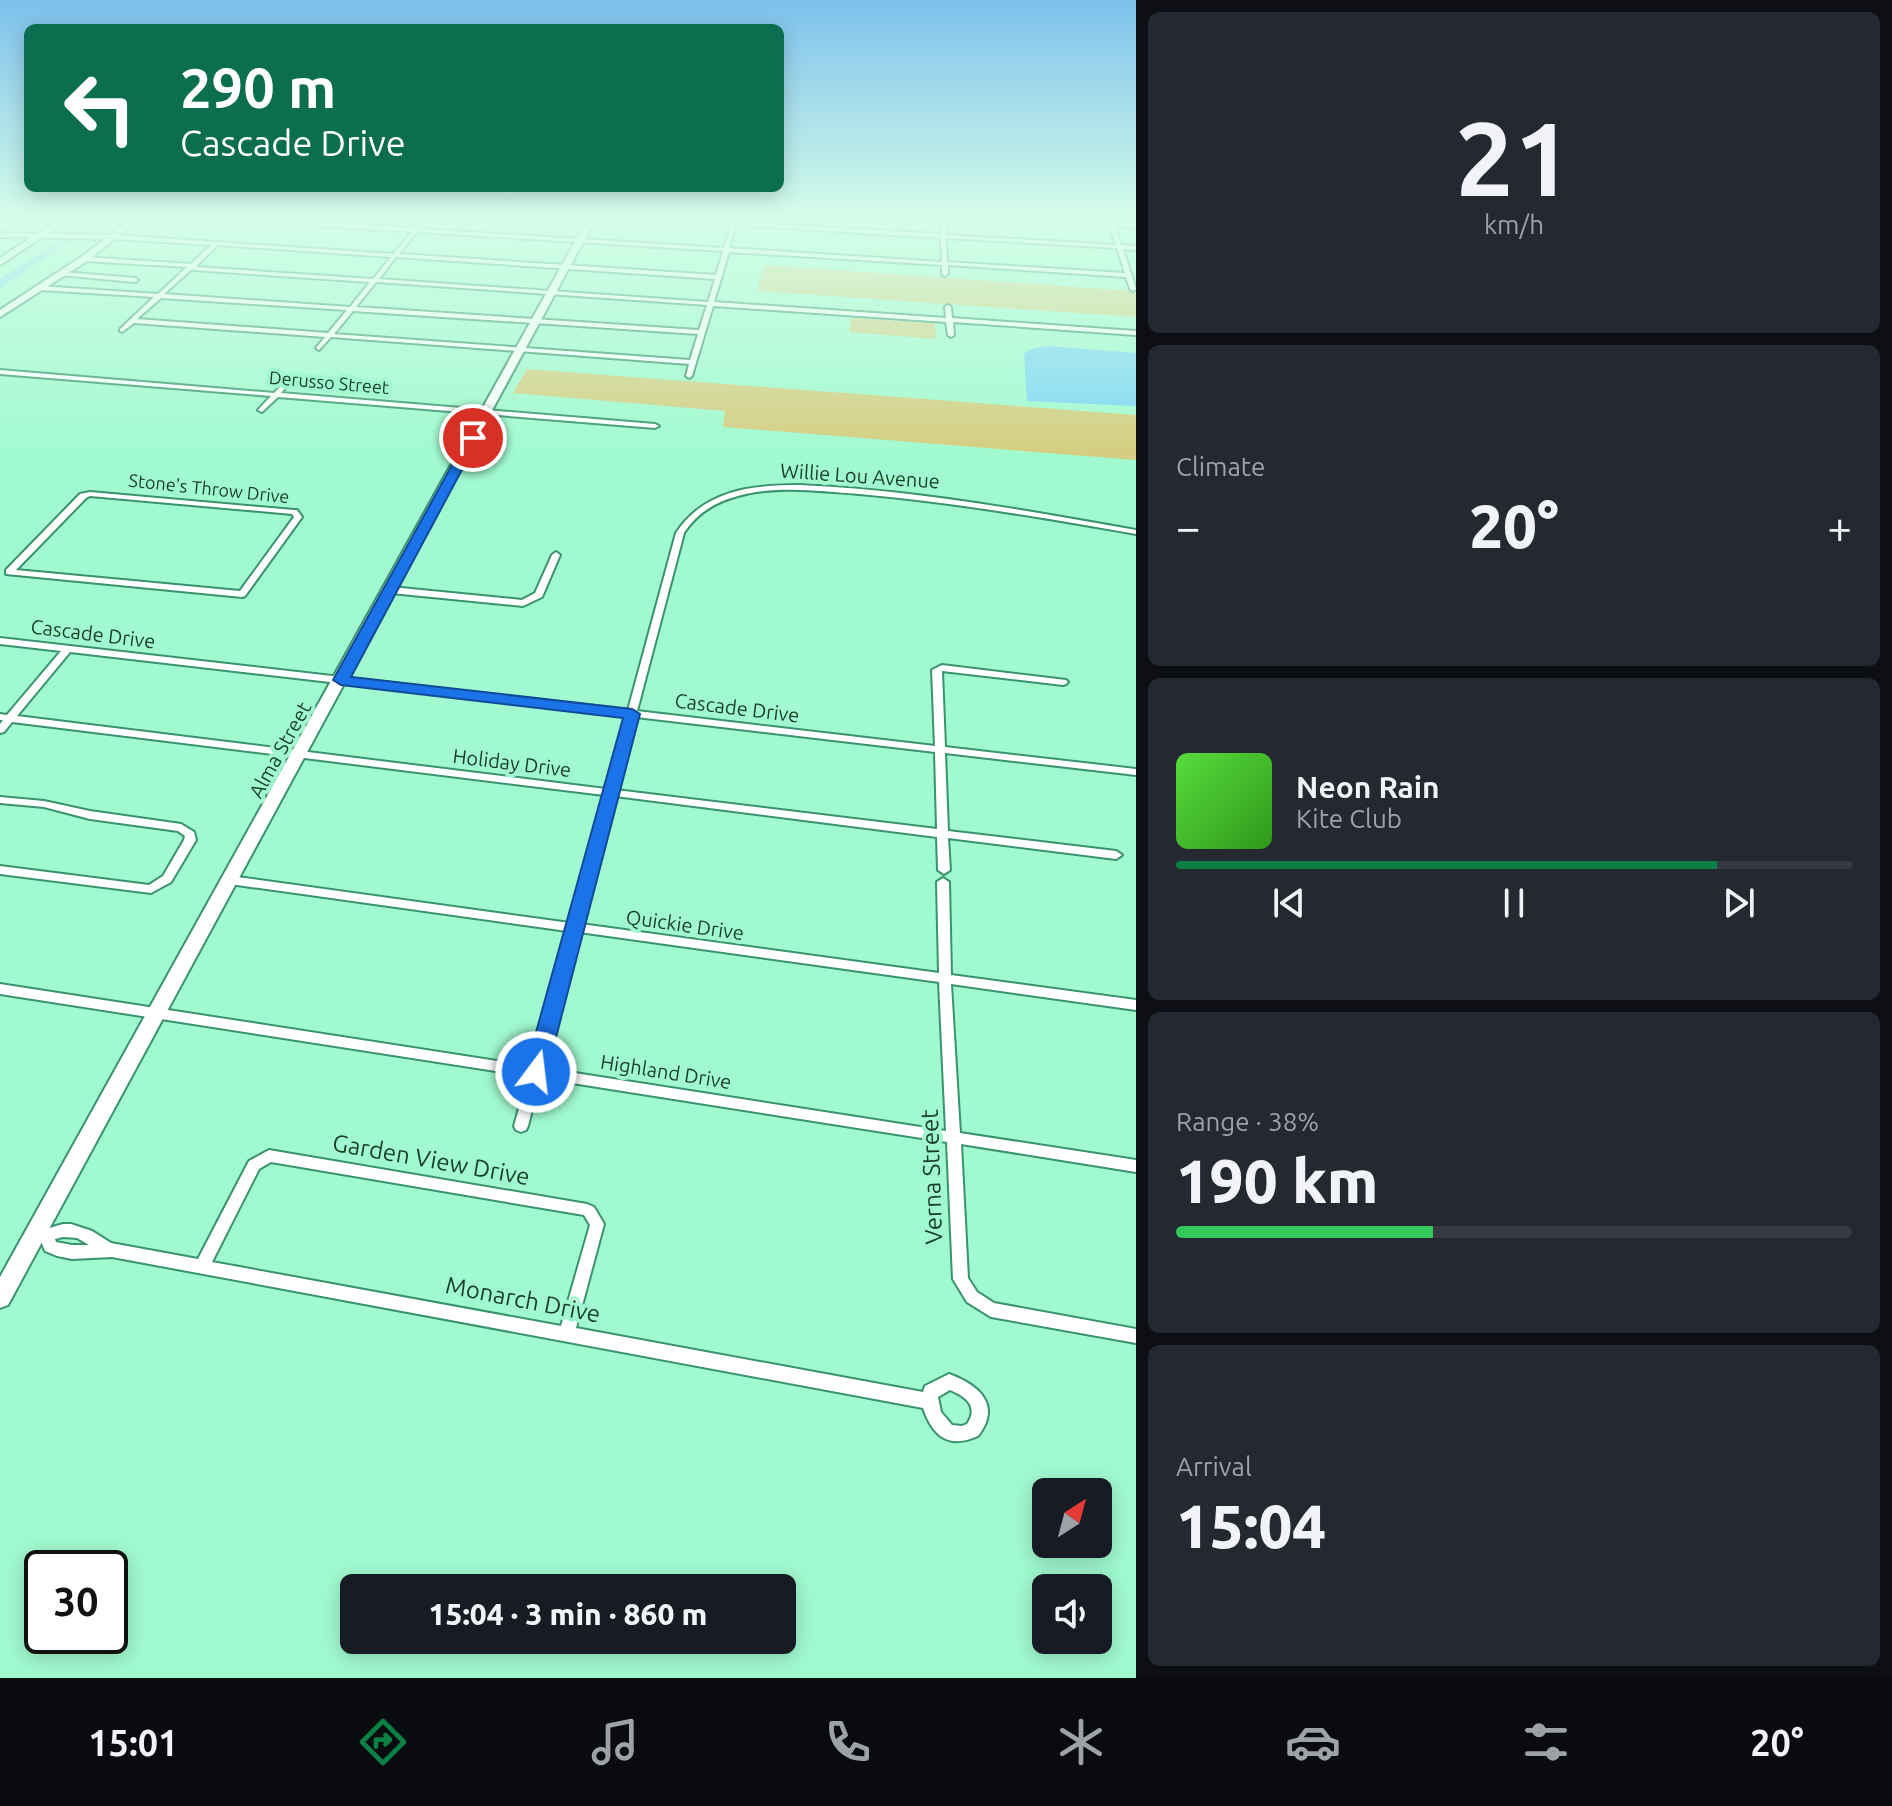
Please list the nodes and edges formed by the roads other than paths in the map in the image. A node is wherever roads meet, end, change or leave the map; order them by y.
1 (24, 298) edge
2 (157, 298) edge
3 (236, 298) edge
4 (360, 298) edge
5 (549, 298) edge
6 (635, 298) edge
7 (710, 298) edge
8 (709, 303) junction
9 (353, 307) junction
10 (948, 307) dead end
11 (0, 314) edge
12 (537, 320) junction
13 (949, 320) junction
14 (134, 321) junction
15 (122, 330) dead end
16 (702, 332) junction
17 (1136, 333) edge
18 (329, 335) junction
19 (951, 335) dead end
20 (319, 348) dead end
21 (521, 349) junction
22 (693, 362) junction
23 (0, 372) edge
24 (689, 376) dead end
25 (291, 378) dead end
26 (275, 395) junction
27 (262, 410) dead end
28 (486, 412) junction
29 (655, 426) dead end
30 (1136, 532) edge
31 (556, 555) dead end
32 (9, 572) junction
33 (0, 580) edge
34 (391, 590) junction
35 (0, 641) edge
36 (68, 649) junction
37 (341, 680) junction
38 (1063, 682) dead end
39 (632, 714) junction
40 (5, 718) edge
41 (0, 730) edge
42 (940, 749) junction
43 (300, 754) junction
44 (1136, 772) edge
45 (611, 793) junction
46 (0, 800) edge
47 (943, 834) junction
48 (1116, 855) dead end
49 (0, 870) edge
50 (230, 880) junction
51 (576, 928) junction
52 (945, 979) junction
53 (0, 989) edge
54 (1136, 1005) edge
55 (159, 1013) junction
56 (536, 1072) junction
57 (521, 1126) dead end
58 (953, 1137) junction
59 (1136, 1166) edge
60 (42, 1235) junction
61 (202, 1266) junction
62 (0, 1298) edge
63 (567, 1332) junction
64 (1136, 1336) edge
65 (928, 1401) dead end

1 - 11 main road
2 - 14 street
3 - 9 street
4 - 9 street
5 - 12 street, Alma Street
6 - 8 street
7 - 8 street
8 - 13 street
8 - 16 street
9 - 12 street
9 - 18 street
10 - 13 street
12 - 16 street
12 - 21 street, Alma Street
13 - 17 street
13 - 19 street
14 - 15 street
14 - 18 street
16 - 22 street
18 - 20 street
18 - 21 street
21 - 22 street
21 - 28 street, Alma Street
22 - 24 street
23 - 26 street, Derusso Street
25 - 26 street
26 - 27 street
26 - 28 street, Derusso Street
28 - 29 street, Derusso Street
28 - 34 street, Alma Street
30 - 39 street, Willie Lou Avenue
31 - 34 street
32 - 32 street, Stone's Throw Drive
32 - 33 street, Stone's Throw Drive
34 - 37 street, Alma Street
35 - 36 street, Cascade Drive
36 - 37 street, Cascade Drive
36 - 40 street
37 - 39 street, Cascade Drive
37 - 43 street, Alma Street
38 - 42 street, Verna Street
39 - 42 street, Cascade Drive
39 - 45 street, Willie Lou Avenue
40 - 41 street
40 - 43 street, Holiday Drive
42 - 44 street, Cascade Drive
42 - 47 street, Verna Street
43 - 45 street, Holiday Drive
43 - 50 street, Alma Street
45 - 47 street, Holiday Drive
45 - 51 street, Willie Lou Avenue
46 - 49 street
47 - 48 street, Holiday Drive
47 - 52 street, Verna Street
50 - 51 street, Quickie Drive
50 - 55 street, Alma Street
51 - 52 street, Quickie Drive
51 - 56 street, Willie Lou Avenue
52 - 54 street, Quickie Drive
52 - 58 street, Verna Street
53 - 55 street, Highland Drive
55 - 56 street, Highland Drive
55 - 60 street, Alma Street
56 - 57 street, Willie Lou Avenue
56 - 58 street, Highland Drive
58 - 59 street, Highland Drive
58 - 64 street, Verna Street
60 - 61 street, Monarch Drive
60 - 62 street, Alma Street
61 - 63 street, Monarch Drive
61 - 63 street, Garden View Drive
63 - 65 street, Monarch Drive

